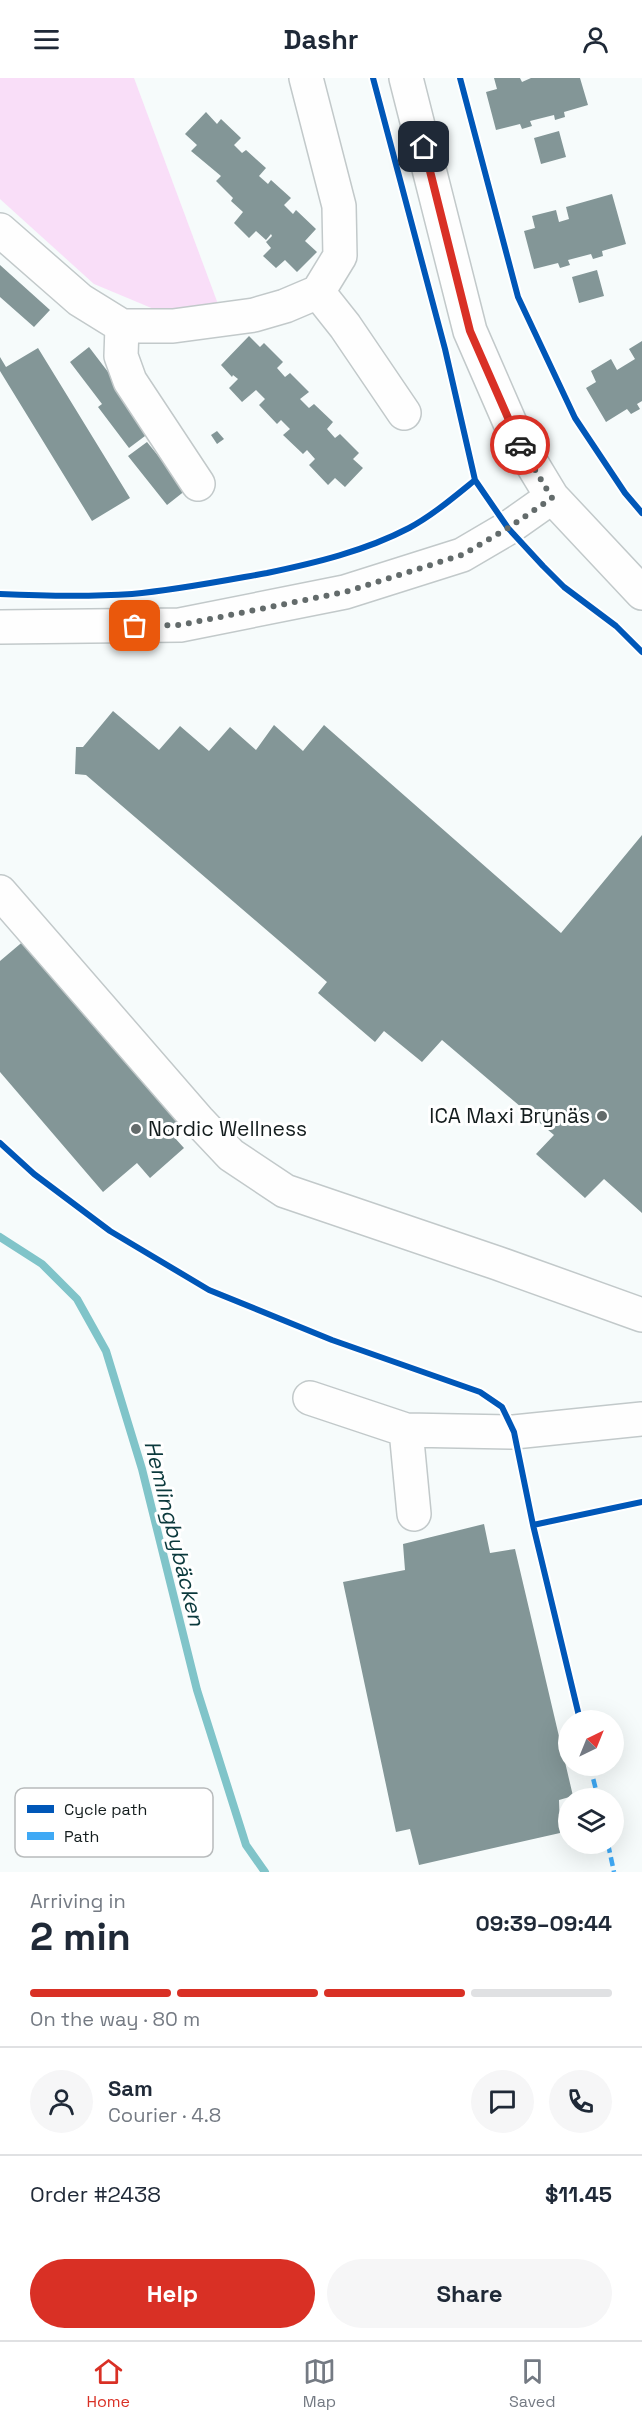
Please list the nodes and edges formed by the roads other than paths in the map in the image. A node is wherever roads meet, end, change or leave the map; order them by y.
1 (306, 78) edge
2 (406, 78) edge
3 (0, 230) edge
4 (318, 292) junction
5 (122, 326) junction
6 (404, 413) dead end
7 (198, 484) dead end
8 (552, 498) junction
9 (642, 593) edge
10 (0, 627) edge
11 (0, 891) edge
12 (641, 1315) edge
13 (310, 1398) dead end
14 (642, 1419) edge
15 (406, 1430) junction
16 (414, 1514) dead end

1 - 4 street
2 - 8 street
3 - 5 street
4 - 5 street
4 - 6 street
5 - 7 street
8 - 9 street
8 - 10 street
11 - 12 street
13 - 15 street
14 - 15 street
15 - 16 street

